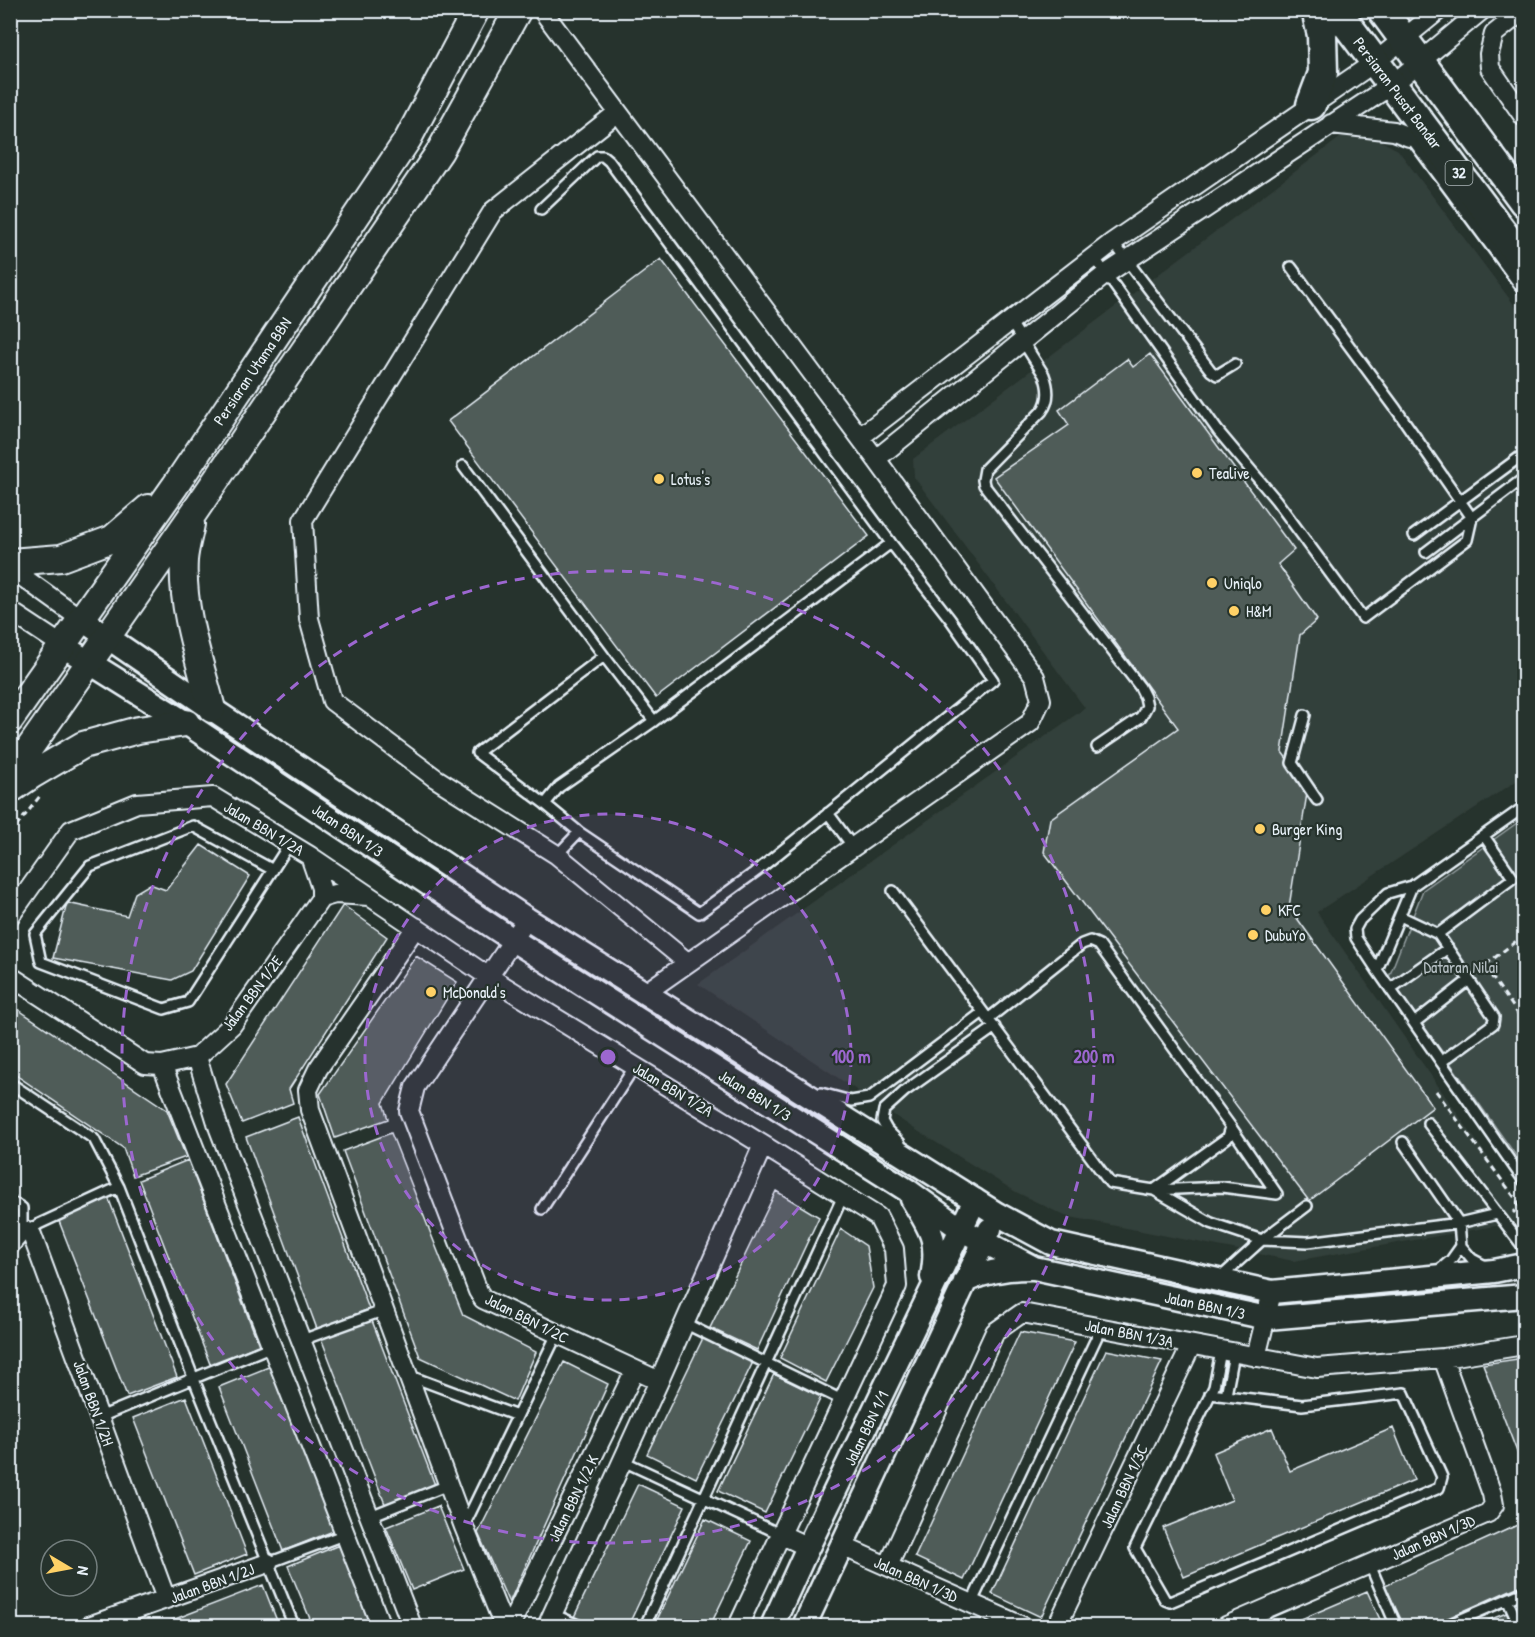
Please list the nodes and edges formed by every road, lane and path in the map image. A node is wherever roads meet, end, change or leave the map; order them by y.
1 (476, 10) edge
2 (518, 10) edge
3 (542, 10) edge
4 (1316, 10) edge
5 (1336, 10) edge
6 (1382, 10) edge
7 (1439, 10) edge
8 (1482, 10) edge
9 (1524, 10) edge
10 (1411, 51) junction
11 (1375, 62) junction
12 (1393, 84) junction
13 (617, 113) junction
14 (1321, 115) junction
15 (1403, 116) dead end
16 (1524, 117) edge
17 (1407, 132) joint
18 (1524, 202) edge
19 (541, 209) dead end
20 (1113, 242) junction
21 (1095, 257) junction
22 (1126, 260) junction
23 (1524, 261) edge
24 (1291, 267) dead end
25 (1106, 274) junction
26 (1524, 291) edge
27 (1010, 321) junction
28 (1023, 341) junction
29 (1235, 364) dead end
30 (860, 437) junction
31 (1524, 454) edge
32 (876, 459) junction
33 (463, 466) dead end
34 (1524, 478) edge
35 (175, 486) junction
36 (1461, 501) junction
37 (193, 514) junction
38 (1472, 518) junction
39 (1414, 535) dead end
40 (891, 543) junction
41 (1426, 552) dead end
42 (10, 562) edge
43 (10, 568) edge
44 (10, 611) edge
45 (81, 619) junction
46 (108, 638) junction
47 (63, 646) junction
48 (604, 656) junction
49 (89, 664) junction
50 (212, 710) junction
51 (1305, 715) dead end
52 (10, 720) edge
53 (654, 721) junction
54 (186, 723) junction
55 (1097, 747) dead end
56 (10, 776) edge
57 (10, 790) edge
58 (1317, 800) dead end
59 (545, 804) junction
60 (1524, 807) edge
61 (828, 813) junction
62 (579, 832) junction
63 (1484, 836) junction
64 (290, 843) junction
65 (853, 847) junction
66 (557, 855) junction
67 (310, 856) junction
68 (273, 870) junction
69 (1412, 886) junction
70 (893, 891) dead end
71 (372, 896) junction
72 (321, 898) junction
73 (10, 916) edge
74 (1400, 916) junction
75 (527, 919) junction
76 (416, 927) junction
77 (1438, 934) junction
78 (1524, 935) edge
79 (513, 940) junction
80 (1448, 948) junction
81 (687, 962) junction
82 (1377, 970) junction
83 (10, 976) edge
84 (489, 976) junction
85 (1469, 980) junction
86 (1390, 989) junction
87 (645, 993) junction
88 (989, 1020) junction
89 (1524, 1022) edge
90 (1414, 1023) junction
91 (197, 1057) junction
92 (694, 1057) junction
93 (1441, 1062) junction
94 (162, 1065) junction
95 (635, 1066) junction
96 (787, 1082) junction
97 (10, 1083) edge
98 (1436, 1091) dead end
99 (1428, 1123) dead end
100 (1231, 1126) junction
101 (1403, 1142) dead end
102 (763, 1145) junction
103 (1521, 1167) edge
104 (930, 1171) junction
105 (1524, 1181) edge
106 (119, 1187) junction
107 (907, 1190) junction
108 (1154, 1190) junction
109 (843, 1196) junction
110 (975, 1200) junction
111 (10, 1201) edge
112 (1307, 1206) dead end
113 (542, 1209) dead end
114 (997, 1214) junction
115 (1500, 1218) junction
116 (1459, 1223) junction
117 (962, 1230) junction
118 (20, 1236) edge
119 (1262, 1240) junction
120 (984, 1243) junction
121 (1461, 1246) junction
122 (1524, 1248) edge
123 (1524, 1265) edge
124 (1034, 1268) junction
125 (1494, 1271) junction
126 (1431, 1277) junction
127 (1218, 1280) junction
128 (965, 1281) junction
129 (1272, 1292) junction
130 (1524, 1296) edge
131 (929, 1297) junction
132 (385, 1310) junction
133 (1267, 1318) junction
134 (684, 1323) junction
135 (1101, 1328) junction
136 (557, 1334) junction
137 (302, 1340) junction
138 (1524, 1345) edge
139 (272, 1346) junction
140 (1191, 1346) junction
141 (1228, 1353) junction
142 (1256, 1357) junction
143 (1443, 1358) junction
144 (768, 1364) junction
145 (635, 1370) junction
146 (409, 1376) junction
147 (193, 1377) junction
148 (659, 1381) junction
149 (1210, 1394) junction
150 (1226, 1395) junction
151 (844, 1401) junction
152 (517, 1416) junction
153 (100, 1417) junction
154 (623, 1461) junction
155 (448, 1485) junction
156 (704, 1499) junction
157 (368, 1517) junction
158 (464, 1527) junction
159 (346, 1534) junction
160 (780, 1534) junction
161 (842, 1546) junction
162 (808, 1547) junction
163 (268, 1563) junction
164 (1370, 1565) junction
165 (888, 1566) junction
166 (1524, 1592) edge
167 (166, 1599) junction
168 (1507, 1599) junction
169 (971, 1604) junction
170 (132, 1619) edge
171 (550, 1620) edge
172 (89, 1626) edge
173 (294, 1626) edge
174 (381, 1626) edge
175 (412, 1626) edge
176 (504, 1626) edge
177 (510, 1626) edge
178 (580, 1626) edge
179 (645, 1626) edge
180 (738, 1626) edge
181 (772, 1626) edge
182 (804, 1626) edge
183 (1022, 1626) edge
184 (1058, 1626) edge
185 (1226, 1626) edge
186 (1396, 1626) edge
187 (1446, 1626) edge
188 (1519, 1626) edge

1 - 35 main road, Persiaran Utama BBN
2 - 37 main road, Persiaran Utama BBN
3 - 13 street
4 - 14 main road
5 - 11 main road, Persiaran Pusat Bandar / 32
6 - 10 main road, 32
7 - 10 street
8 - 10 street
9 - 16 street
10 - 11 street
10 - 12 street
10 - 18 main road, 32
11 - 12 main road, Persiaran Pusat Bandar / 32
11 - 14 street
12 - 14 street
12 - 15 lane
12 - 23 main road, Persiaran Pusat Bandar / 32
13 - 30 street
13 - 66 street
14 - 17 street
14 - 20 street
14 - 22 street
17 - 26 lane
19 - 40 lane
20 - 21 street
20 - 22 lane
21 - 25 lane
21 - 27 street
22 - 25 street
22 - 29 lane
24 - 36 lane
25 - 28 street
25 - 38 lane
27 - 28 lane
27 - 30 street
28 - 32 street
28 - 55 lane
30 - 32 street
31 - 36 lane
32 - 65 street
33 - 48 lane
34 - 38 lane
35 - 42 main road
35 - 45 main road, Persiaran Utama BBN
36 - 38 lane
36 - 39 lane
37 - 46 main road, Persiaran Utama BBN
37 - 50 main road
38 - 41 lane
40 - 53 lane
40 - 61 lane
43 - 45 street
44 - 47 street
45 - 46 street, Jalan BBN 1/3
45 - 47 main road, Persiaran Utama BBN
46 - 49 main road, Persiaran Utama BBN
46 - 50 street, Jalan BBN 1/3
47 - 49 street, Jalan BBN 1/3
47 - 52 main road, Persiaran Utama BBN
48 - 53 lane
48 - 59 lane
49 - 54 street, Jalan BBN 1/3
49 - 56 main road, Persiaran Utama BBN
50 - 75 street, Jalan BBN 1/3
51 - 58 lane
53 - 59 lane
54 - 57 main road
54 - 79 street, Jalan BBN 1/3
59 - 62 lane
60 - 63 lane
61 - 62 lane
61 - 65 lane
62 - 66 lane
63 - 69 lane
63 - 77 lane
64 - 67 street, Jalan BBN 1/2A
64 - 68 lane
64 - 73 street, Jalan BBN 1/2A
65 - 81 street
66 - 81 street
67 - 71 street, Jalan BBN 1/2A
67 - 72 street
68 - 68 lane
69 - 74 lane
69 - 82 lane
70 - 88 lane
71 - 72 street
71 - 76 street, Jalan BBN 1/2A
72 - 91 street, Jalan BBN 1/2E
74 - 77 lane
74 - 82 lane
75 - 79 street, Jalan BBN 1/2C
75 - 87 street, Jalan BBN 1/3
76 - 84 street, Jalan BBN 1/2A
76 - 132 street
77 - 80 lane
78 - 89 path
79 - 84 street, Jalan BBN 1/2C
79 - 92 street, Jalan BBN 1/3
80 - 85 lane
80 - 86 lane
81 - 87 street
82 - 86 lane
83 - 94 street
84 - 95 street, Jalan BBN 1/2A
84 - 136 street, Jalan BBN 1/2C
85 - 90 lane
85 - 93 lane
86 - 90 lane
87 - 92 street
87 - 96 street, Jalan BBN 1/3
88 - 96 lane
88 - 100 lane
88 - 104 lane
88 - 108 lane
90 - 93 lane
91 - 94 street
91 - 137 street
92 - 107 street, Jalan BBN 1/3
93 - 103 lane
94 - 139 street
95 - 102 street, Jalan BBN 1/2A
95 - 113 lane
96 - 104 street, Jalan BBN 1/3
97 - 106 lane
98 - 115 path
99 - 115 lane
100 - 108 lane
100 - 108 lane
101 - 116 lane
102 - 109 street, Jalan BBN 1/2A
102 - 134 street
103 - 105 lane
104 - 110 street, Jalan BBN 1/3
106 - 118 lane
106 - 147 lane
107 - 117 street, Jalan BBN 1/3
107 - 131 street
108 - 119 lane
109 - 144 lane
109 - 151 street, Jalan BBN 1/2A
110 - 114 street, Jalan BBN 1/3
110 - 117 street, Jalan BBN 1/1
111 - 118 lane
112 - 119 lane
114 - 120 street, Jalan BBN 1/1
114 - 127 street, Jalan BBN 1/3
115 - 116 lane
115 - 122 lane
116 - 119 lane
116 - 121 lane
117 - 120 street, Jalan BBN 1/3
117 - 131 street, Jalan BBN 1/1
118 - 153 street, Jalan BBN 1/2H
119 - 127 lane
120 - 124 street, Jalan BBN 1/3
120 - 128 street, Jalan BBN 1/1
121 - 125 lane
121 - 126 lane
123 - 125 street, Jalan BBN 1/3
124 - 128 street
124 - 133 street, Jalan BBN 1/3
125 - 126 street, Jalan BBN 1/3
126 - 129 street, Jalan BBN 1/3
127 - 129 street, Jalan BBN 1/3
128 - 161 street, Jalan BBN 1/1
129 - 133 street
130 - 133 street, Jalan BBN 1/3
131 - 162 street, Jalan BBN 1/1
132 - 137 lane
132 - 146 street
133 - 142 street
134 - 144 lane
134 - 148 street
135 - 140 street, Jalan BBN 1/3A
135 - 165 street, Jalan BBN 1/3A
135 - 169 lane
136 - 145 street, Jalan BBN 1/2C
136 - 152 lane
137 - 157 street
138 - 143 street, Jalan BBN 1/3A
139 - 147 lane
139 - 159 street
140 - 141 street, Jalan BBN 1/3A
140 - 184 street, Jalan BBN 1/3C
141 - 142 street, Jalan BBN 1/3A
141 - 149 lane
141 - 150 lane
142 - 143 street, Jalan BBN 1/3A
143 - 164 street, Jalan BBN 1/3D
144 - 151 lane
144 - 156 lane
145 - 148 street, Jalan BBN 1/2C
145 - 177 street, Jalan BBN 1/2 K
146 - 152 lane
146 - 155 street
147 - 153 lane
147 - 163 lane
148 - 154 street, Jalan BBN 1/2 K
149 - 150 lane
149 - 150 lane
151 - 160 street, Jalan BBN 1/2A
152 - 158 lane
153 - 167 street, Jalan BBN 1/2H
154 - 156 lane
154 - 171 street, Jalan BBN 1/2 K
155 - 157 lane
155 - 158 street
156 - 160 lane
156 - 179 lane
157 - 175 street
158 - 176 street
159 - 163 lane
159 - 174 street
160 - 162 street
160 - 180 street, Jalan BBN 1/2A
161 - 165 street, Jalan BBN 1/3D
161 - 182 street, Jalan BBN 1/1
162 - 181 street, Jalan BBN 1/1
163 - 167 street, Jalan BBN 1/2J
163 - 173 lane
164 - 185 street, Jalan BBN 1/3D
164 - 186 lane
165 - 169 street, Jalan BBN 1/3D
166 - 168 lane
167 - 170 street, Jalan BBN 1/2J
168 - 187 lane
168 - 188 lane
169 - 183 street, Jalan BBN 1/3D
170 - 172 street, Jalan BBN 1/2J
171 - 178 lane

